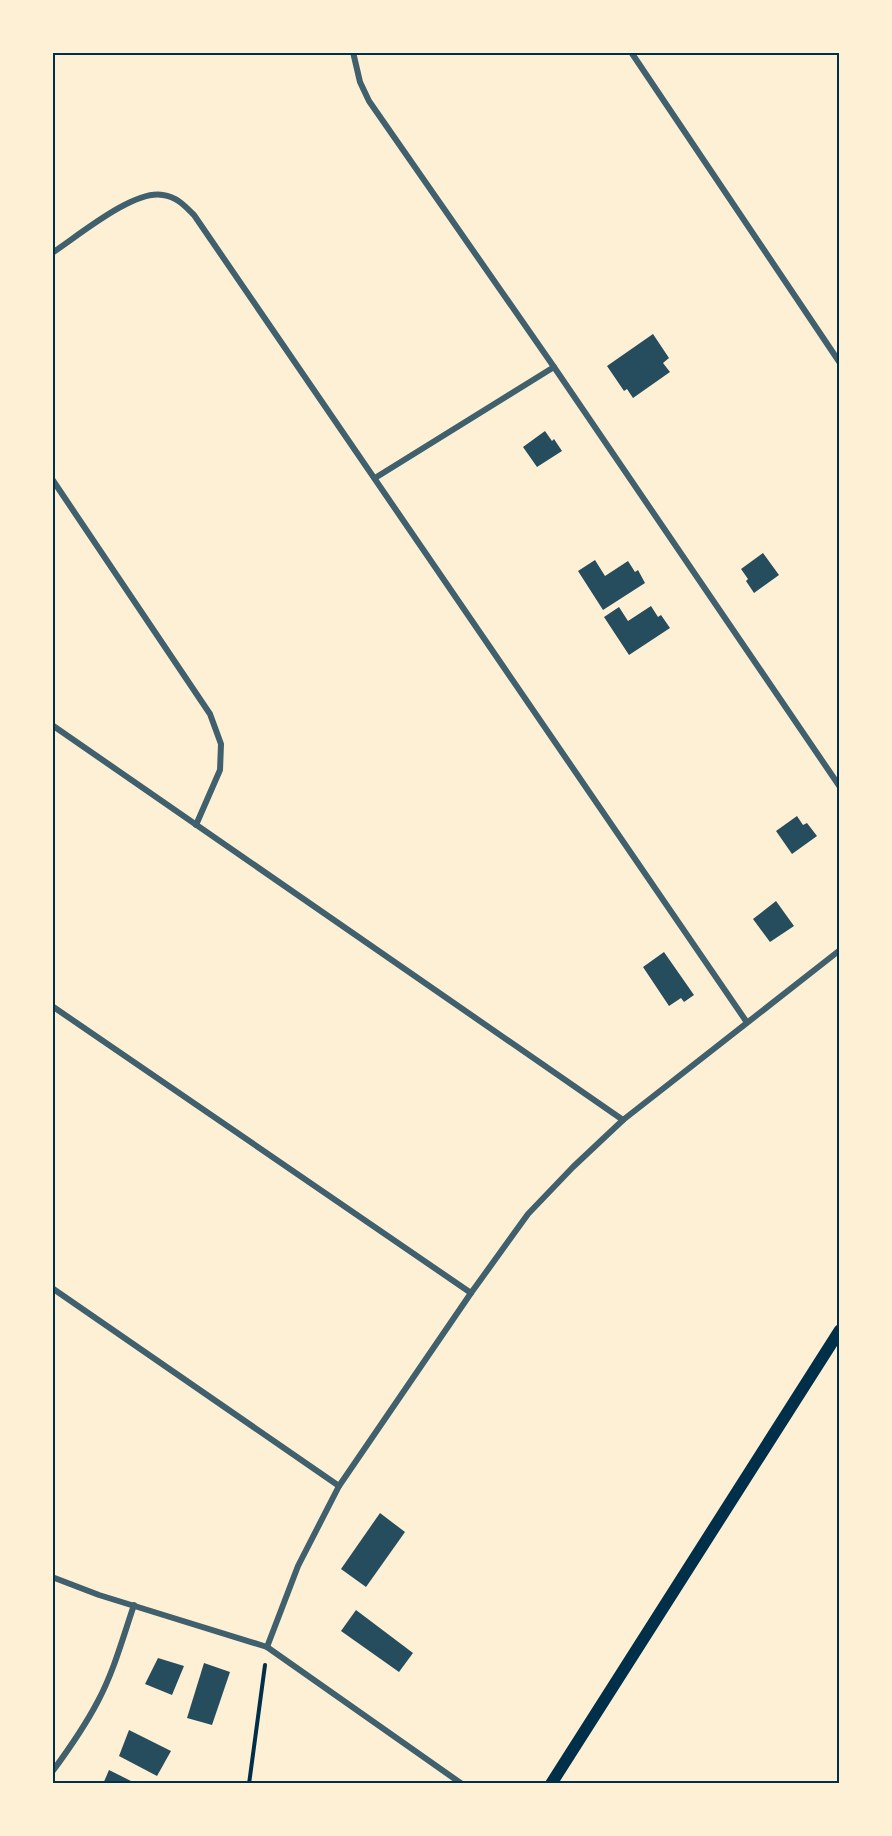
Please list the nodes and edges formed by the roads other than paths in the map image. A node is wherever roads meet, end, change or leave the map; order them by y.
1 (354, 52) edge
2 (631, 52) edge
3 (52, 253) edge
4 (840, 363) edge
5 (554, 367) junction
6 (375, 478) junction
7 (52, 479) edge
8 (52, 725) edge
9 (840, 787) edge
10 (196, 825) junction
11 (840, 950) edge
12 (52, 1006) edge
13 (746, 1021) junction
14 (623, 1120) junction
15 (52, 1288) edge
16 (471, 1293) junction
17 (840, 1330) edge
18 (339, 1486) junction
19 (52, 1577) edge
20 (134, 1605) junction
21 (267, 1647) junction
22 (52, 1772) edge
23 (462, 1784) edge
24 (550, 1784) edge

1 - 5 street
2 - 4 street
3 - 6 street
5 - 6 street
5 - 9 street
6 - 13 street
7 - 10 street
8 - 10 street
10 - 14 street
11 - 13 street
12 - 16 street
13 - 14 street
14 - 16 street
15 - 18 street
16 - 18 street
17 - 24 main road
18 - 21 street
19 - 20 street
20 - 21 street
20 - 22 street
21 - 23 street

